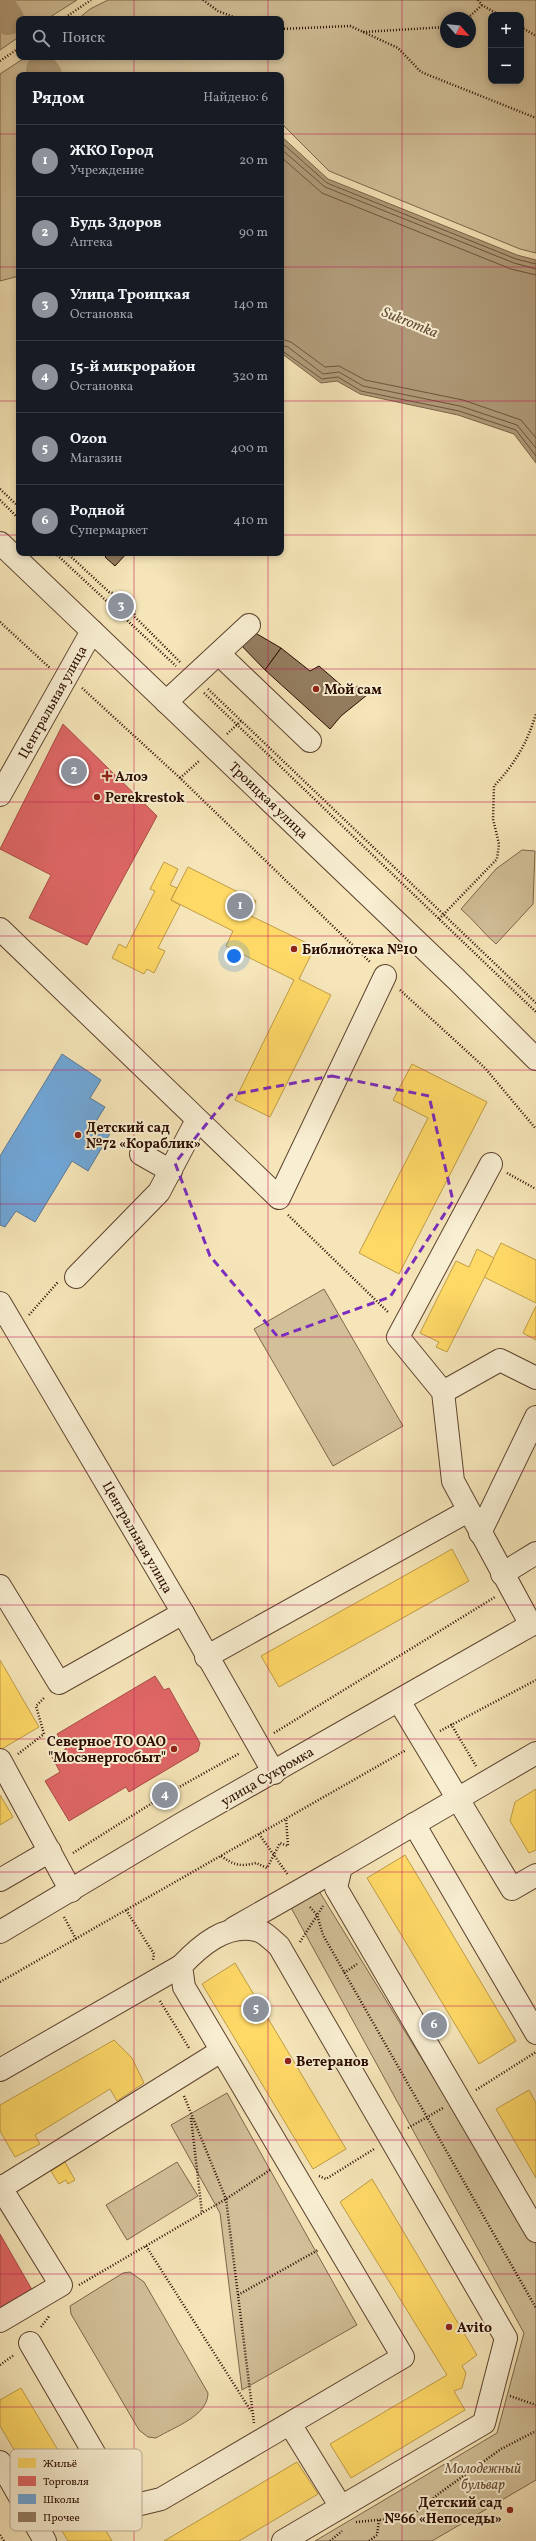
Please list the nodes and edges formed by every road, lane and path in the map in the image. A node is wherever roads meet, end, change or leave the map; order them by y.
1 (91, 0) edge
2 (203, 0) edge
3 (478, 0) edge
4 (482, 5) junction
5 (474, 12) edge
6 (495, 12) edge
7 (67, 16) edge
8 (231, 16) edge
9 (440, 27) edge
10 (284, 29) edge
11 (524, 29) edge
12 (362, 32) junction
13 (536, 36) edge
14 (16, 50) edge
15 (0, 61) edge
16 (536, 118) edge
17 (0, 489) edge
18 (0, 500) edge
19 (16, 504) edge
20 (16, 516) edge
21 (0, 543) edge
22 (59, 556) edge
23 (69, 556) edge
24 (0, 622) edge
25 (249, 625) dead end
26 (92, 631) junction
27 (201, 667) junction
28 (66, 674) junction
29 (166, 702) junction
30 (536, 714) edge
31 (310, 741) dead end
32 (0, 795) edge
33 (388, 860) junction
34 (382, 864) junction
35 (445, 914) junction
36 (440, 919) junction
37 (0, 929) edge
38 (385, 976) junction
39 (536, 1002) edge
40 (536, 1012) edge
41 (536, 1059) edge
42 (197, 1120) junction
43 (536, 1129) edge
44 (141, 1154) dead end
45 (491, 1164) joint
46 (171, 1171) junction
47 (536, 1189) edge
48 (279, 1198) junction
49 (76, 1277) dead end
50 (0, 1303) edge
51 (403, 1327) junction
52 (536, 1378) edge
53 (443, 1392) junction
54 (536, 1417) edge
55 (468, 1511) junction
56 (480, 1533) junction
57 (536, 1553) edge
58 (506, 1581) junction
59 (0, 1586) edge
60 (183, 1613) junction
61 (534, 1623) edge
62 (206, 1657) junction
63 (536, 1680) edge
64 (59, 1683) junction
65 (398, 1701) junction
66 (451, 1724) junction
67 (422, 1741) junction
68 (257, 1744) junction
69 (536, 1753) edge
70 (2, 1763) edge
71 (274, 1773) junction
72 (485, 1782) junction
73 (456, 1799) junction
74 (286, 1818) junction
75 (414, 1824) junction
76 (258, 1834) junction
77 (274, 1853) junction
78 (221, 1856) junction
79 (53, 1858) junction
80 (536, 1875) edge
81 (338, 1878) junction
82 (0, 1880) edge
83 (71, 1891) junction
84 (298, 1891) junction
85 (126, 1910) junction
86 (317, 1916) junction
87 (234, 1928) junction
88 (0, 1932) edge
89 (288, 1961) junction
90 (181, 1966) junction
91 (0, 1982) edge
92 (149, 1985) junction
93 (536, 2033) edge
94 (222, 2051) junction
95 (536, 2052) edge
96 (192, 2054) dead end
97 (0, 2070) edge
98 (177, 2079) junction
99 (460, 2100) junction
100 (191, 2114) junction
101 (428, 2116) junction
102 (391, 2139) junction
103 (286, 2160) junction
104 (313, 2173) dead end
105 (1, 2187) edge
106 (226, 2199) junction
107 (202, 2213) junction
108 (536, 2231) edge
109 (334, 2240) junction
110 (146, 2246) junction
111 (72, 2290) dead end
112 (238, 2295) junction
113 (536, 2308) edge
114 (52, 2312) dead end
115 (0, 2321) edge
116 (30, 2343) junction
117 (0, 2365) edge
118 (493, 2389) junction
119 (536, 2405) edge
120 (252, 2413) junction
121 (290, 2424) junction
122 (536, 2431) edge
123 (256, 2444) junction
124 (92, 2449) edge
125 (0, 2462) edge
126 (10, 2480) edge
127 (142, 2504) edge
128 (348, 2518) junction
129 (379, 2520) junction
130 (39, 2531) edge
131 (0, 2535) edge
132 (4, 2541) edge
133 (45, 2541) edge
134 (283, 2541) edge
135 (330, 2541) edge
136 (369, 2541) edge

1 - 7 path
2 - 8 path
3 - 4 path
4 - 5 path
4 - 6 path
9 - 12 path
10 - 12 path
11 - 13 path
12 - 16 path
14 - 15 path
17 - 19 path
18 - 20 path
21 - 26 street, Троицкая улица
22 - 27 path
23 - 27 path
24 - 28 path
25 - 27 street
26 - 28 street, Центральная улица
26 - 29 street, Троицкая улица
27 - 29 street
27 - 31 street
27 - 33 path
27 - 34 path
28 - 32 street, Центральная улица
28 - 38 path
29 - 41 street, Троицкая улица
30 - 35 path
33 - 34 path
33 - 35 path
34 - 36 path
35 - 36 path
35 - 39 path
36 - 40 path
37 - 42 street
38 - 43 path
38 - 48 street
42 - 46 street
42 - 48 street
44 - 46 street
45 - 47 path
45 - 51 street
46 - 49 street
48 - 51 path
50 - 60 street, Центральная улица
51 - 53 street
52 - 53 street
53 - 55 street
54 - 56 street
55 - 56 street
55 - 62 street
56 - 58 street
57 - 58 street
58 - 61 street
58 - 68 path
59 - 64 street
60 - 62 street, Центральная улица
60 - 64 street
61 - 65 street, улица Сукромка
62 - 68 street, Центральная улица
63 - 66 path
64 - 70 path
65 - 67 street
65 - 71 street, улица Сукромка
66 - 67 path
66 - 72 path
67 - 73 street
67 - 74 path
68 - 71 street, Центральная улица
68 - 79 path
69 - 72 street
70 - 79 street
71 - 83 street, улица Сукромка
72 - 73 street
73 - 75 street
73 - 80 street
74 - 76 path
74 - 77 path
75 - 81 street
75 - 93 street
76 - 77 path
76 - 78 path
77 - 78 path
77 - 84 path
78 - 85 path
79 - 82 street
79 - 83 street
81 - 84 street
81 - 86 path
81 - 99 street
83 - 88 street, улица Сукромка
84 - 86 path
84 - 87 street
85 - 91 path
85 - 92 path
86 - 89 path
86 - 101 path
87 - 89 street
87 - 90 street
89 - 102 street
90 - 92 street
90 - 94 street
92 - 96 path
92 - 97 street
94 - 98 street
94 - 103 street
95 - 99 path
98 - 100 path
98 - 105 street
99 - 101 path
99 - 108 street
100 - 106 path
100 - 107 path
101 - 102 path
101 - 113 path
102 - 104 path
102 - 118 street
103 - 106 path
103 - 109 street
105 - 115 street
106 - 107 path
106 - 112 path
107 - 110 path
109 - 112 path
109 - 121 street
110 - 111 path
110 - 120 path
112 - 120 path
114 - 116 path
116 - 117 path
116 - 124 street
118 - 119 path
118 - 128 street
120 - 123 path
121 - 123 street
121 - 128 street
122 - 129 path
123 - 127 street
125 - 126 street
128 - 129 path
128 - 134 street
128 - 135 path
129 - 136 path
130 - 133 street
131 - 132 path

